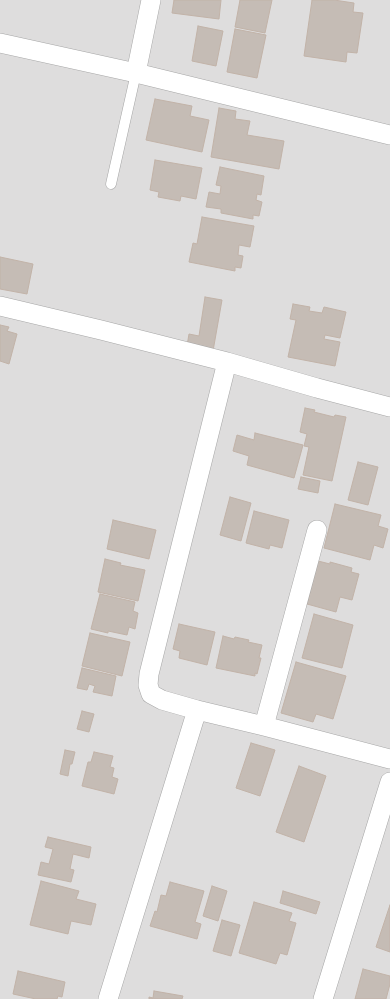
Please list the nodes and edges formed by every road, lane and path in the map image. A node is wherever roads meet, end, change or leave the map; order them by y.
1 (151, 0) edge
2 (0, 43) edge
3 (136, 73) junction
4 (390, 135) edge
5 (111, 184) dead end
6 (0, 306) edge
7 (227, 362) junction
8 (390, 407) edge
9 (316, 530) dead end
10 (197, 710) junction
11 (264, 726) junction
12 (390, 759) edge
13 (390, 782) edge
14 (108, 999) edge
15 (323, 999) edge

1 - 3 street
2 - 3 street
3 - 4 street
3 - 5 lane
6 - 7 street
7 - 8 street
7 - 10 street
9 - 11 street
10 - 11 street
10 - 14 street
11 - 12 street
13 - 15 street

